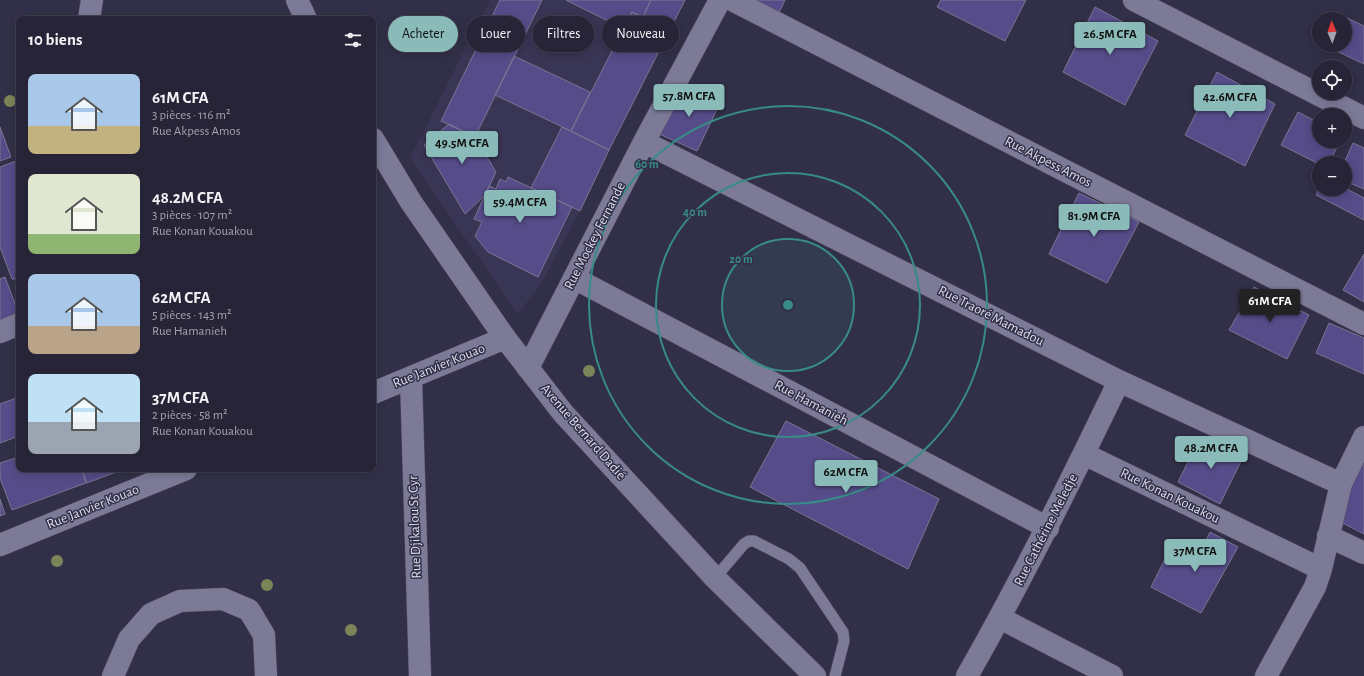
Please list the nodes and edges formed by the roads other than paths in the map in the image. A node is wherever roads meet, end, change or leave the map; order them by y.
1 (92, 0) edge
2 (297, 0) edge
3 (720, 0) edge
4 (732, 0) edge
5 (1134, 0) edge
6 (89, 16) edge
7 (305, 16) edge
8 (1364, 118) edge
9 (644, 142) junction
10 (376, 144) edge
11 (574, 278) junction
12 (1364, 324) edge
13 (16, 325) edge
14 (0, 332) edge
15 (505, 338) junction
16 (528, 368) junction
17 (411, 378) junction
18 (1119, 381) junction
19 (376, 392) edge
20 (1364, 437) edge
21 (1084, 454) junction
22 (179, 472) edge
23 (1341, 484) junction
24 (1048, 528) junction
25 (1328, 536) junction
26 (0, 545) edge
27 (1364, 553) edge
28 (1321, 569) junction
29 (716, 578) junction
30 (1000, 618) junction
31 (112, 676) edge
32 (266, 676) edge
33 (420, 676) edge
34 (815, 676) edge
35 (835, 676) edge
36 (967, 676) edge
37 (1112, 676) edge
38 (1266, 676) edge

1 - 6 street
2 - 7 street
3 - 9 street, Rue Mockey Fernande
4 - 12 street, Rue Akpess Amos
5 - 8 street
9 - 11 street, Rue Mockey Fernande
9 - 18 street, Rue Traoré Mamadou
10 - 15 street, Avenue Bernard Dadié
11 - 16 street, Rue Mockey Fernande
11 - 24 street, Rue Hamanieh
13 - 14 street
15 - 16 street, Avenue Bernard Dadié
15 - 17 street, Rue Janvier Kouao
16 - 29 street, Avenue Bernard Dadié
17 - 19 street, Rue Janvier Kouao
17 - 33 street, Rue Djikalou St Cyr
18 - 21 street, Rue Cathérine Meledje
18 - 23 street, Rue Traoré Mamadou
20 - 23 street
21 - 24 street, Rue Cathérine Meledje
21 - 28 street, Rue Konan Kouakou
22 - 26 street, Rue Janvier Kouao
23 - 25 street
24 - 30 street, Rue Cathérine Meledje
25 - 27 street
25 - 28 street
28 - 38 street
29 - 34 street, Avenue Bernard Dadié
29 - 35 lane
30 - 36 street, Rue Cathérine Meledje
30 - 37 street
31 - 32 street

